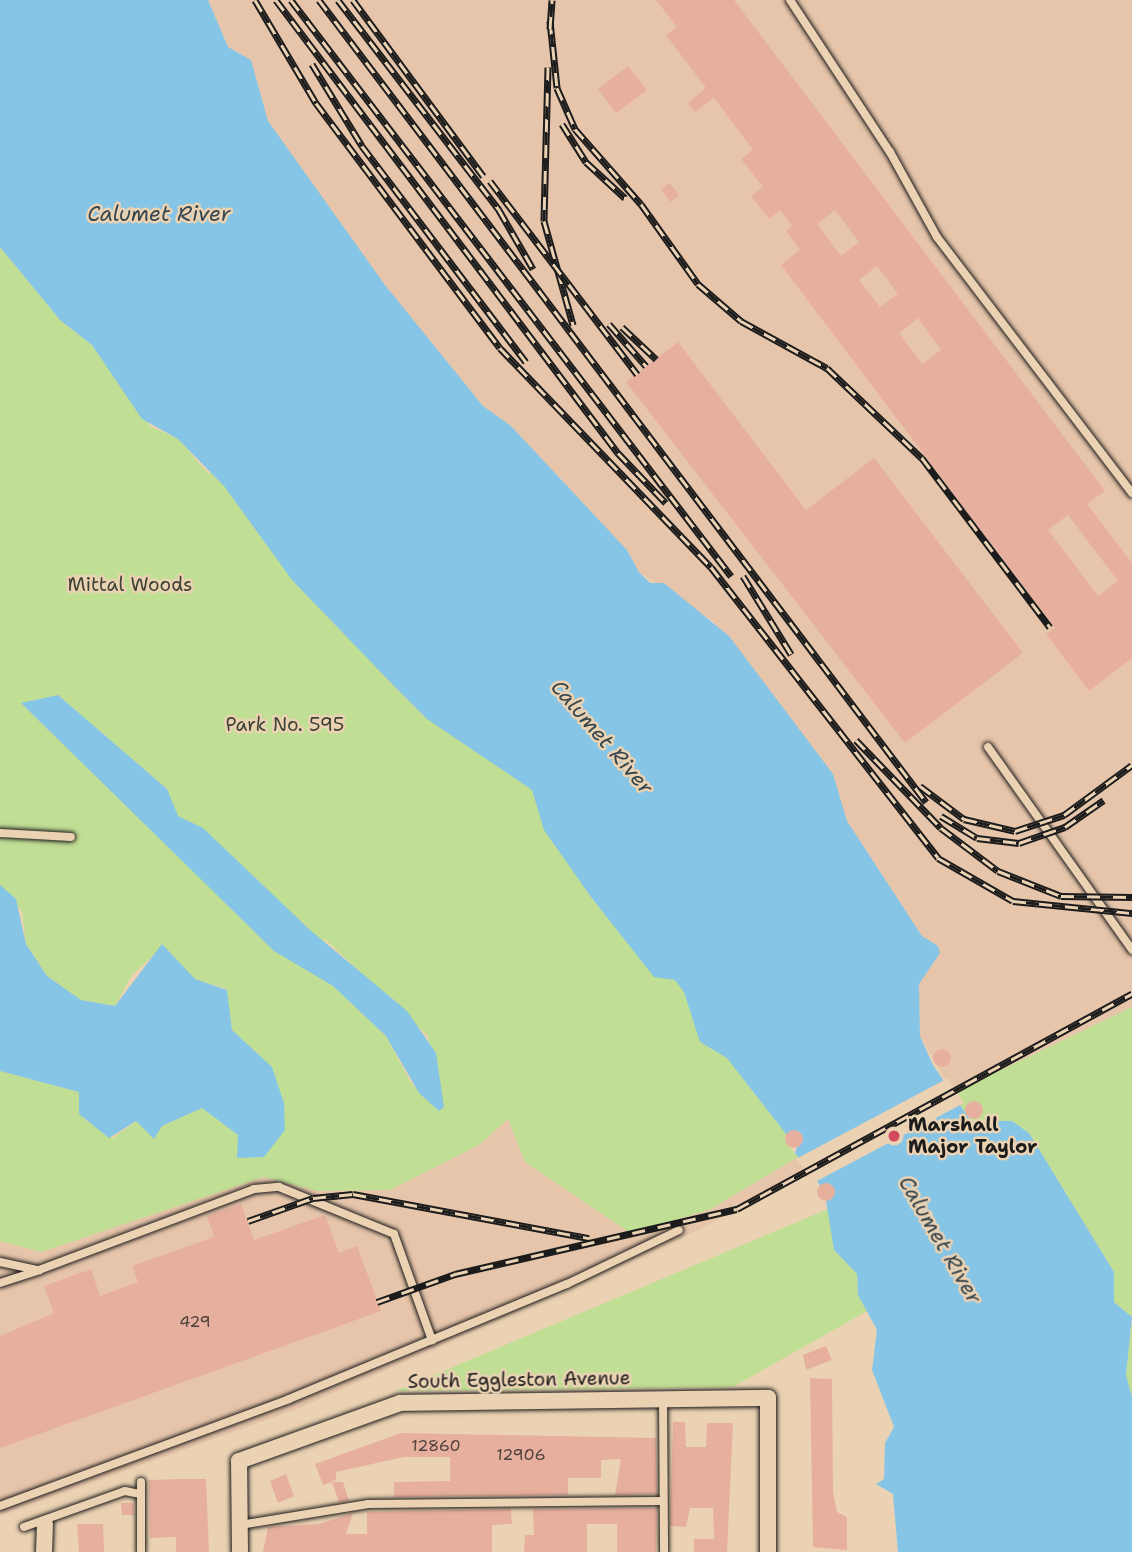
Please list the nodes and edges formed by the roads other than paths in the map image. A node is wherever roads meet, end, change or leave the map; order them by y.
1 (790, 0) edge
2 (1132, 493) edge
3 (988, 747) dead end
4 (0, 833) edge
5 (71, 837) dead end
6 (1132, 950) edge
7 (679, 1230) dead end
8 (0, 1262) edge
9 (40, 1270) junction
10 (0, 1283) edge
11 (432, 1340) junction
12 (663, 1399) junction
13 (141, 1482) dead end
14 (141, 1494) junction
15 (663, 1501) junction
16 (0, 1506) edge
17 (44, 1524) dead end
18 (240, 1525) junction
19 (24, 1527) dead end
20 (44, 1552) edge
21 (141, 1552) edge
22 (240, 1552) edge
23 (664, 1552) edge
24 (768, 1552) edge

1 - 2 lane
3 - 6 lane
4 - 5 lane
7 - 11 lane
8 - 9 lane
9 - 10 lane
9 - 11 lane
11 - 16 lane
12 - 15 lane
12 - 18 street, South Eggleston Avenue
12 - 24 street, South Eggleston Avenue
13 - 14 lane
14 - 19 lane
14 - 21 lane
15 - 18 lane
15 - 23 lane
17 - 20 street
18 - 22 street

